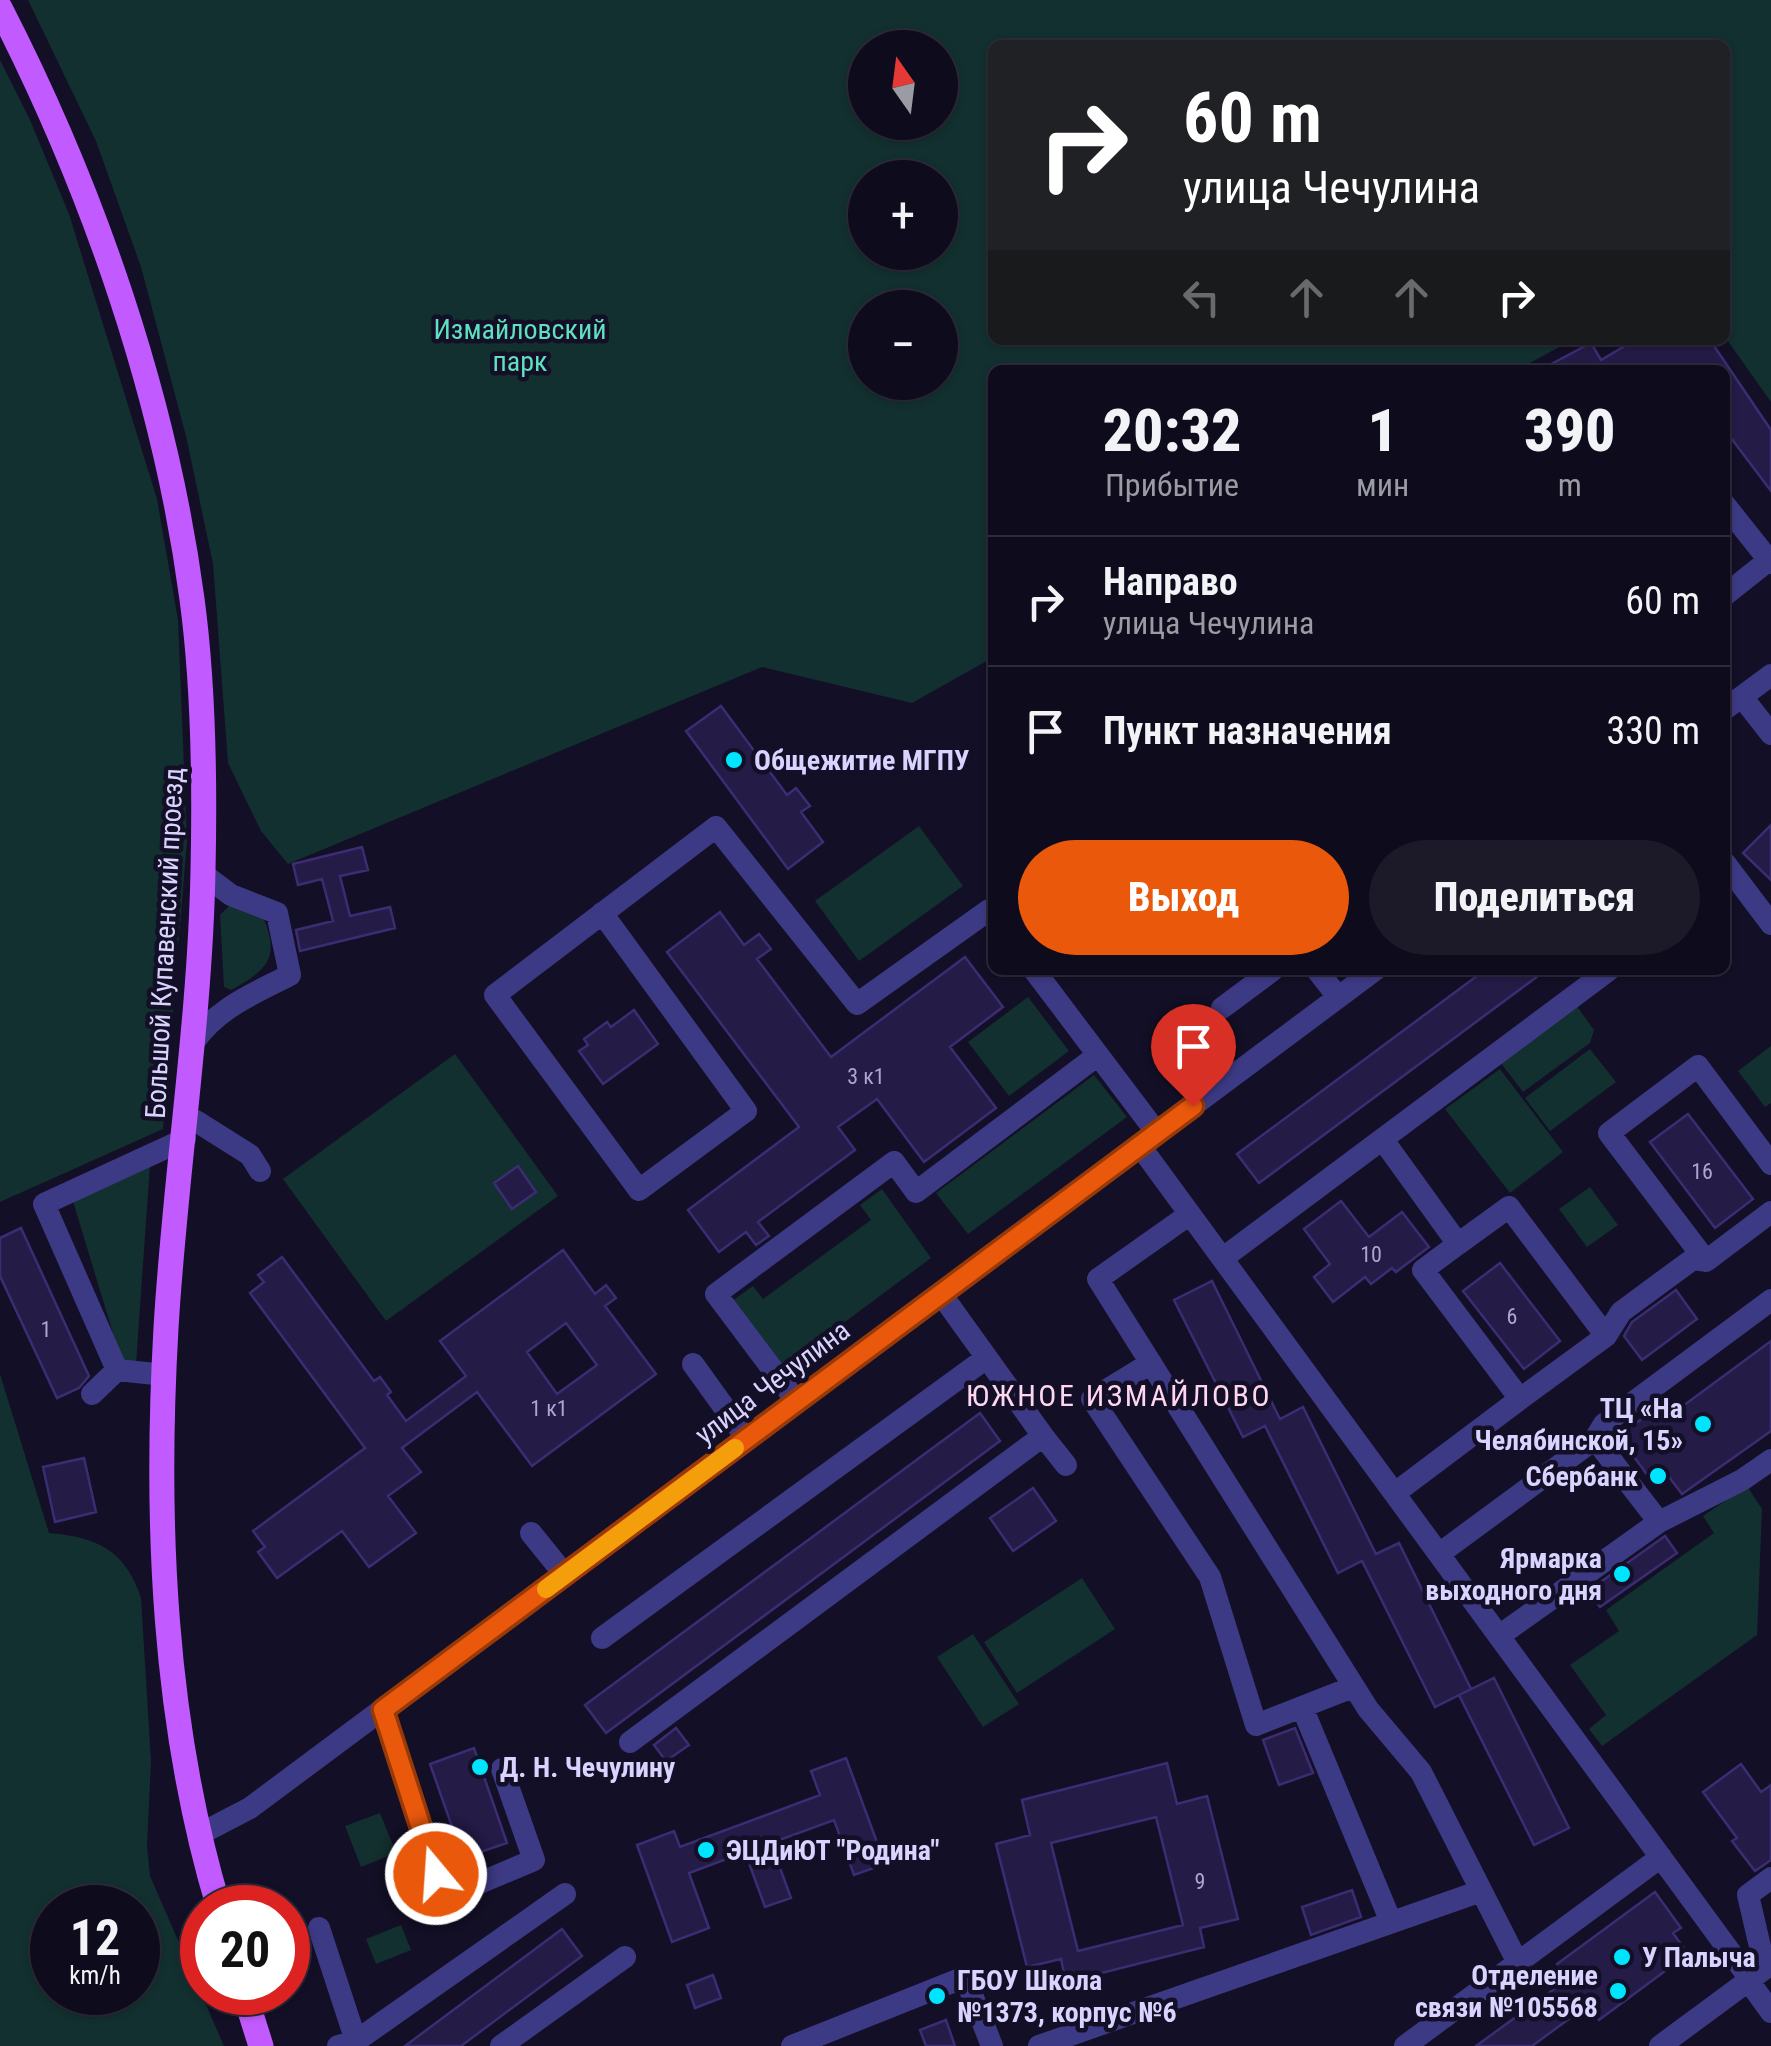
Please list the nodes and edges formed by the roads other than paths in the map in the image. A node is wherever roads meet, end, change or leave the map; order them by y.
1 (0, 8) edge
2 (1730, 511) edge
3 (1770, 562) edge
4 (1730, 591) edge
5 (1771, 675) edge
6 (1733, 703) edge
7 (1771, 734) edge
8 (204, 874) junction
9 (1730, 876) edge
10 (988, 910) edge
11 (602, 912) junction
12 (1771, 924) edge
13 (1038, 975) edge
14 (1266, 975) edge
15 (1320, 975) edge
16 (1368, 975) edge
17 (1602, 975) edge
18 (1338, 998) junction
19 (1222, 1008) dead end
20 (193, 1044) junction
21 (1098, 1055) junction
22 (186, 1130) junction
23 (1149, 1139) junction
24 (1383, 1140) junction
25 (1771, 1164) edge
26 (260, 1171) dead end
27 (1771, 1212) edge
28 (1190, 1214) junction
29 (1458, 1244) junction
30 (1222, 1258) junction
31 (1706, 1261) junction
32 (941, 1294) junction
33 (1771, 1300) edge
34 (1606, 1336) junction
35 (985, 1359) junction
36 (1151, 1363) junction
37 (692, 1364) dead end
38 (116, 1370) junction
39 (166, 1375) junction
40 (92, 1394) dead end
41 (1520, 1399) junction
42 (796, 1402) junction
43 (1043, 1436) junction
44 (747, 1438) junction
45 (1594, 1439) junction
46 (1771, 1460) edge
47 (1066, 1465) dead end
48 (1394, 1493) junction
49 (1659, 1522) junction
50 (530, 1533) dead end
51 (1439, 1554) junction
52 (565, 1576) junction
53 (1499, 1636) junction
54 (602, 1638) dead end
55 (1353, 1687) junction
56 (1302, 1707) junction
57 (383, 1710) junction
58 (630, 1742) dead end
59 (502, 1769) dead end
60 (200, 1834) junction
61 (1661, 1857) junction
62 (1771, 1878) edge
63 (213, 1885) edge
64 (1481, 1891) junction
65 (565, 1894) dead end
66 (1391, 1922) junction
67 (319, 1928) dead end
68 (625, 1956) dead end
69 (1518, 1963) junction
70 (1759, 1973) edge
71 (1771, 2012) edge
72 (251, 2015) edge
73 (347, 2044) edge
74 (261, 2046) edge
75 (501, 2046) edge
76 (792, 2046) edge
77 (992, 2046) edge
78 (1039, 2046) edge
79 (1406, 2046) edge
80 (1660, 2046) edge

1 - 8 main road, Большой Купавенский проезд
2 - 3 street
3 - 4 street
5 - 6 street
6 - 7 street
8 - 20 main road, Большой Купавенский проезд
8 - 20 street
9 - 12 street
10 - 11 street
11 - 11 street
13 - 21 street
14 - 19 street
15 - 18 street
16 - 18 street, улица Чечулина
17 - 24 street
18 - 23 street, улица Чечулина
20 - 22 main road, Большой Купавенский проезд
21 - 23 street
21 - 42 street
22 - 26 street
22 - 38 street
22 - 39 main road, Большой Купавенский проезд
23 - 28 street
23 - 32 street, улица Чечулина
24 - 29 street
24 - 30 street
25 - 31 street
27 - 31 street
28 - 30 street
28 - 36 street
29 - 34 street
29 - 41 street
30 - 48 street
31 - 34 street
32 - 35 street
32 - 42 street, улица Чечулина
33 - 45 street
34 - 41 street
35 - 43 street
35 - 54 street
36 - 55 street
36 - 56 street
37 - 44 street
38 - 39 street
38 - 40 street
39 - 60 main road, Большой Купавенский проезд
41 - 48 street
42 - 44 street, улица Чечулина
43 - 47 street
43 - 58 street
44 - 52 street, улица Чечулина
45 - 49 street
45 - 51 street
46 - 49 street
48 - 51 street
49 - 53 street
50 - 52 street
51 - 53 street
52 - 57 street, улица Чечулина
53 - 61 street
55 - 56 street
55 - 64 street
56 - 66 street
57 - 59 street
57 - 60 street, улица Чечулина
60 - 63 main road, Большой Купавенский проезд
61 - 69 street
61 - 70 street
62 - 70 street
64 - 66 street
64 - 69 street
65 - 73 street
66 - 78 street
67 - 73 street
68 - 75 street
69 - 79 street
70 - 71 street
70 - 80 street
72 - 74 main road
76 - 77 street

